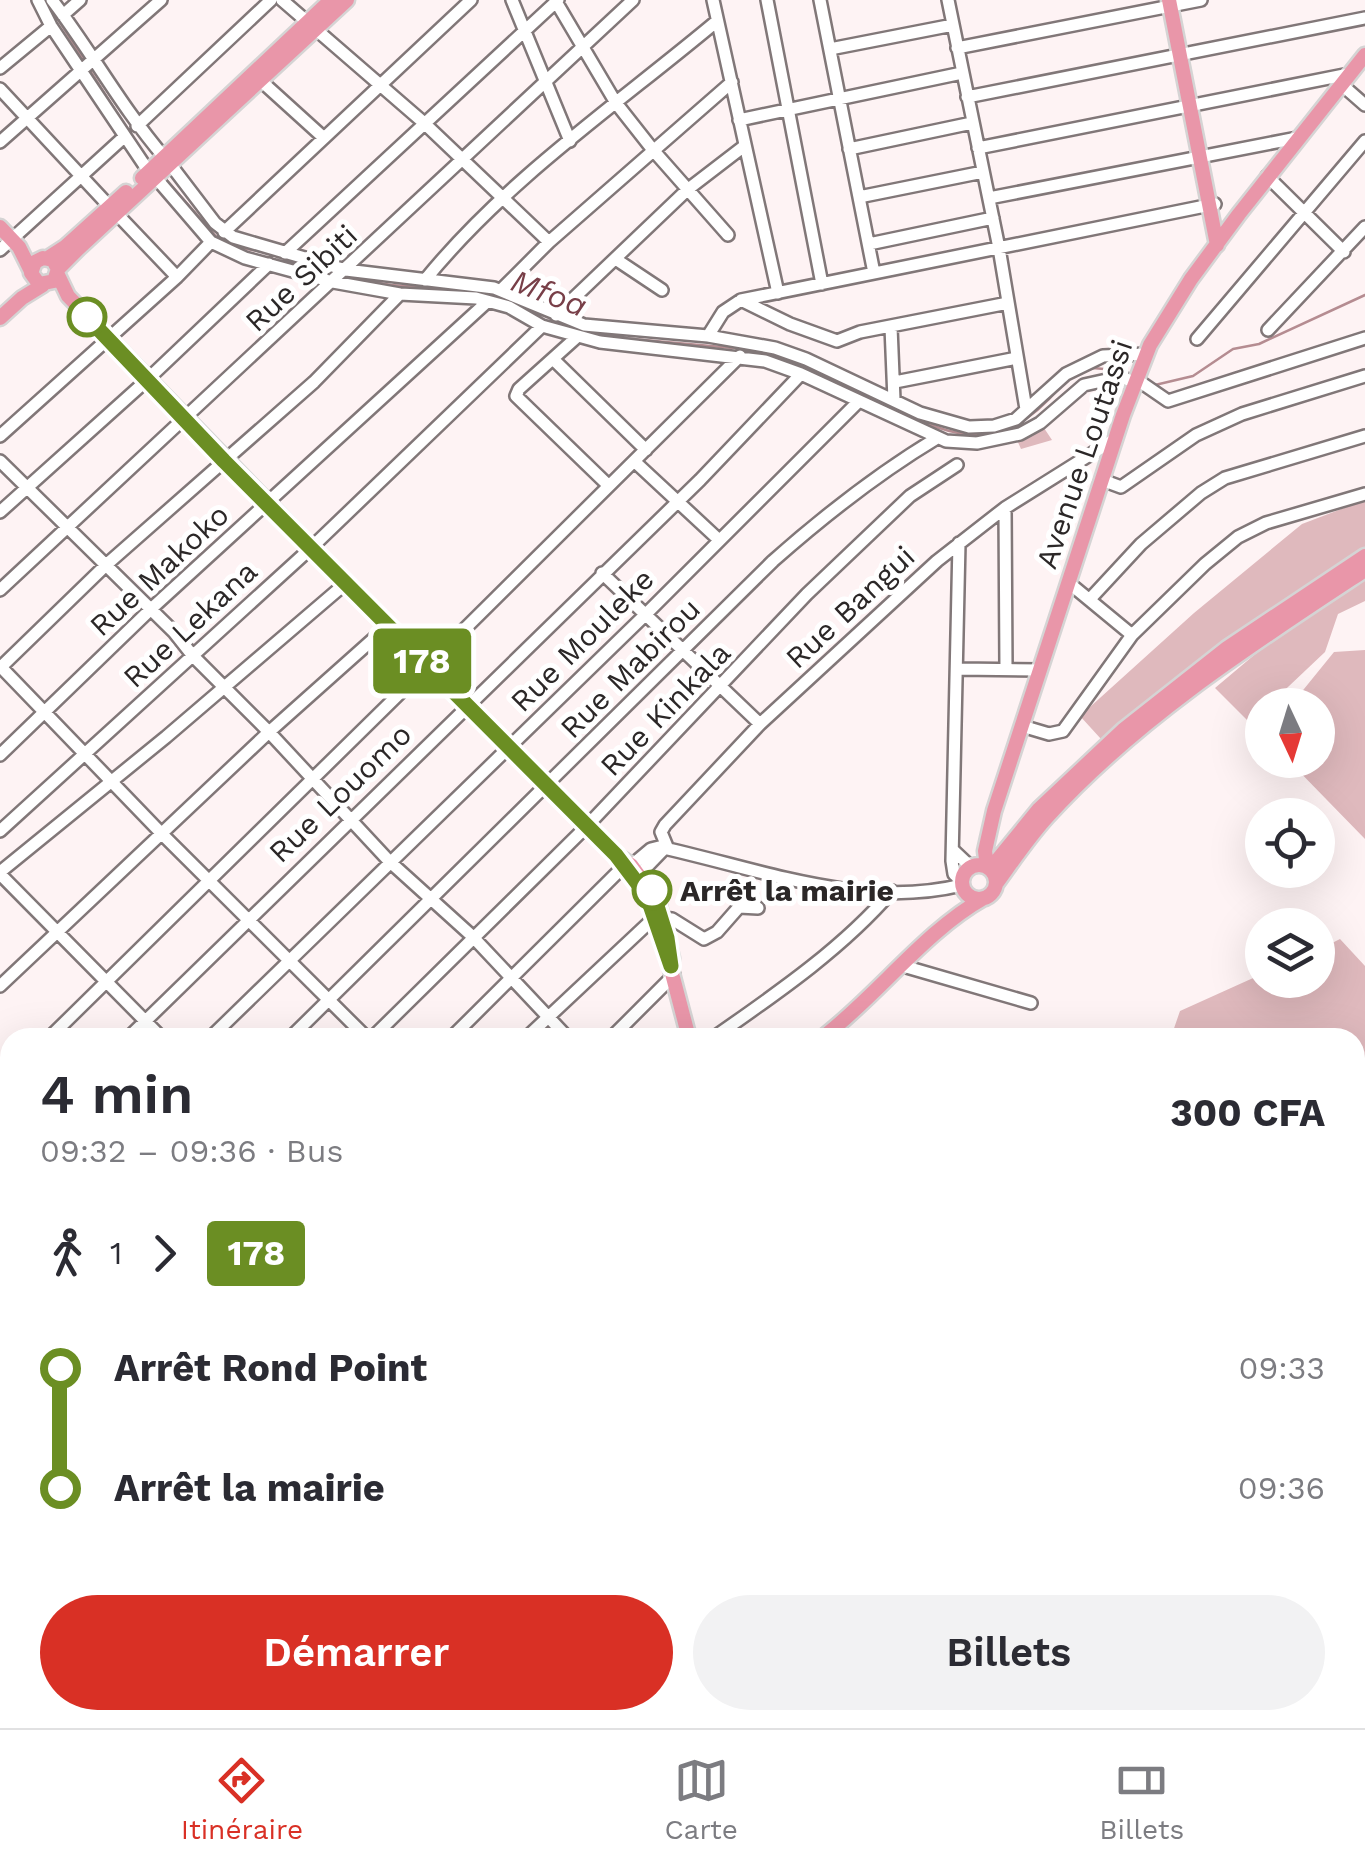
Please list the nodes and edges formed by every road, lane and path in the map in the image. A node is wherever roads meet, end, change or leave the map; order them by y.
1 (38, 0) edge
2 (52, 0) edge
3 (80, 0) edge
4 (162, 0) edge
5 (270, 0) edge
6 (282, 0) edge
7 (331, 0) edge
8 (347, 0) edge
9 (471, 0) edge
10 (512, 0) edge
11 (556, 0) edge
12 (633, 0) edge
13 (713, 0) edge
14 (766, 0) edge
15 (820, 0) edge
16 (948, 0) edge
17 (1202, 0) edge
18 (1170, 3) edge
19 (64, 15) junction
20 (1365, 18) edge
21 (717, 21) junction
22 (953, 24) junction
23 (52, 26) junction
24 (310, 27) junction
25 (526, 30) junction
26 (585, 46) junction
27 (958, 48) junction
28 (830, 49) junction
29 (1365, 55) edge
30 (1180, 56) junction
31 (95, 58) junction
32 (0, 68) edge
33 (82, 72) junction
34 (962, 74) junction
35 (1345, 79) junction
36 (260, 80) junction
37 (546, 82) junction
38 (732, 82) junction
39 (378, 86) junction
40 (0, 89) edge
41 (968, 97) junction
42 (839, 99) junction
43 (616, 103) junction
44 (1190, 104) junction
45 (1365, 105) edge
46 (789, 109) junction
47 (26, 119) junction
48 (739, 120) junction
49 (422, 122) junction
50 (972, 123) junction
51 (137, 126) junction
52 (124, 137) junction
53 (324, 138) junction
54 (1297, 138) junction
55 (570, 140) junction
56 (1365, 141) edge
57 (0, 142) edge
58 (744, 147) junction
59 (978, 148) junction
60 (849, 149) junction
61 (653, 150) junction
62 (1200, 154) junction
63 (462, 162) junction
64 (160, 167) junction
65 (983, 172) junction
66 (82, 176) junction
67 (1267, 176) junction
68 (687, 190) junction
69 (859, 197) junction
70 (988, 198) junction
71 (501, 199) junction
72 (1211, 202) junction
73 (113, 210) junction
74 (1238, 214) junction
75 (1305, 215) junction
76 (993, 218) junction
77 (0, 227) edge
78 (1365, 227) edge
79 (224, 232) junction
80 (728, 235) dead end
81 (211, 242) junction
82 (548, 242) junction
83 (869, 244) junction
84 (10, 245) edge
85 (1216, 245) junction
86 (999, 248) junction
87 (1344, 252) junction
88 (285, 253) junction
89 (617, 260) junction
90 (269, 264) junction
91 (346, 270) junction
92 (31, 272) junction
93 (49, 272) junction
94 (874, 274) junction
95 (177, 277) junction
96 (425, 280) junction
97 (335, 281) junction
98 (822, 284) junction
99 (501, 290) junction
100 (662, 290) dead end
101 (778, 293) junction
102 (400, 294) junction
103 (741, 300) junction
104 (487, 302) junction
105 (1008, 303) junction
106 (0, 308) edge
107 (556, 315) junction
108 (0, 318) edge
109 (542, 326) junction
110 (891, 327) junction
111 (1268, 330) dead end
112 (578, 336) junction
113 (708, 336) junction
114 (1365, 338) edge
115 (108, 339) junction
116 (1196, 339) dead end
117 (1146, 354) junction
118 (740, 356) junction
119 (1017, 358) junction
120 (555, 360) junction
121 (800, 374) junction
122 (1365, 376) edge
123 (147, 380) junction
124 (1136, 380) junction
125 (895, 382) junction
126 (894, 400) junction
127 (858, 402) junction
128 (1026, 410) junction
129 (186, 420) junction
130 (0, 436) edge
131 (1365, 436) edge
132 (937, 438) junction
133 (1115, 438) junction
134 (646, 450) junction
135 (0, 461) edge
136 (224, 461) junction
137 (634, 461) junction
138 (957, 465) dead end
139 (1102, 480) junction
140 (609, 486) junction
141 (26, 488) junction
142 (1365, 494) edge
143 (679, 500) junction
144 (268, 503) junction
145 (1005, 508) junction
146 (0, 512) edge
147 (68, 527) junction
148 (718, 539) junction
149 (959, 543) junction
150 (311, 548) junction
151 (1365, 556) edge
152 (106, 565) junction
153 (1365, 570) edge
154 (602, 573) junction
155 (346, 583) junction
156 (1069, 583) junction
157 (0, 590) edge
158 (1090, 599) junction
159 (151, 609) junction
160 (645, 614) junction
161 (389, 625) junction
162 (1132, 635) junction
163 (681, 650) junction
164 (193, 656) junction
165 (0, 667) edge
166 (428, 668) junction
167 (1006, 668) junction
168 (958, 669) junction
169 (1040, 670) junction
170 (720, 686) junction
171 (224, 688) junction
172 (468, 705) junction
173 (46, 712) junction
174 (760, 724) junction
175 (1022, 726) junction
176 (269, 732) junction
177 (508, 748) junction
178 (86, 754) junction
179 (0, 755) edge
180 (312, 778) junction
181 (111, 782) junction
182 (548, 786) junction
183 (351, 820) junction
184 (587, 826) junction
185 (0, 831) edge
186 (162, 834) junction
187 (666, 848) junction
188 (953, 850) junction
189 (389, 861) junction
190 (980, 867) junction
191 (629, 868) junction
192 (0, 873) edge
193 (210, 878) junction
194 (996, 884) junction
195 (963, 886) junction
196 (892, 891) junction
197 (984, 898) junction
198 (432, 899) junction
199 (758, 908) dead end
200 (659, 917) junction
201 (248, 919) junction
202 (948, 920) junction
203 (57, 930) junction
204 (472, 936) junction
205 (288, 960) junction
206 (903, 966) junction
207 (672, 971) junction
208 (510, 978) junction
209 (108, 980) junction
210 (0, 986) edge
211 (329, 1001) junction
212 (1031, 1003) dead end
213 (546, 1016) junction
214 (145, 1020) junction
215 (59, 1028) edge
216 (137, 1028) edge
217 (153, 1028) edge
218 (220, 1028) edge
219 (301, 1028) edge
220 (358, 1028) edge
221 (379, 1028) edge
222 (461, 1028) edge
223 (535, 1028) edge
224 (558, 1028) edge
225 (620, 1028) edge
226 (686, 1028) edge
227 (726, 1028) edge
228 (833, 1028) edge

1 - 23 street
2 - 19 street
3 - 19 street
4 - 31 street
5 - 51 street
6 - 24 street
7 - 24 main road
8 - 24 main road
9 - 39 street
10 - 25 street
11 - 25 street
11 - 26 street
12 - 26 street, Rue Sibiti
13 - 21 street
14 - 46 street
15 - 28 street
16 - 22 street
17 - 18 street
18 - 27 street
18 - 30 main road
19 - 31 street
20 - 30 street
21 - 38 street
21 - 43 street
22 - 27 street
22 - 28 street
23 - 32 street
23 - 33 street
24 - 36 main road
24 - 39 street
24 - 64 main road
25 - 37 street
25 - 49 street
26 - 37 street, Rue Sibiti
26 - 43 street
27 - 34 street
28 - 42 street
29 - 35 main road, Avenue Loutassi
30 - 41 street
30 - 44 main road
31 - 33 street
31 - 51 street
33 - 47 street
33 - 52 street
34 - 41 street
34 - 42 street
35 - 44 street
35 - 45 street
35 - 54 main road, Avenue Loutassi
36 - 53 street
36 - 64 main road
37 - 55 street
37 - 63 street, Rue Sibiti
38 - 48 street
38 - 61 street
39 - 49 street
39 - 53 street
40 - 47 street
41 - 50 street
42 - 46 street
42 - 60 street
43 - 55 street
43 - 61 street
44 - 59 street
44 - 62 main road
46 - 48 street
46 - 98 street
47 - 57 street
47 - 66 street
48 - 58 street
49 - 63 street
49 - 88 street
50 - 59 street
50 - 60 street
51 - 64 street
52 - 64 street
52 - 66 street
53 - 79 street
54 - 62 street
54 - 67 main road, Avenue Loutassi
55 - 71 street
56 - 75 street
58 - 68 street
58 - 101 street
59 - 65 street
60 - 69 street
61 - 68 street
61 - 82 street
62 - 70 street
62 - 72 main road
63 - 71 street
63 - 91 street, Rue Sibiti
64 - 73 main road
64 - 79 street
64 - 81 street
65 - 69 street
65 - 70 street
66 - 73 street
66 - 84 street
67 - 74 main road, Avenue Loutassi
67 - 75 street
68 - 80 street
68 - 89 street
69 - 83 street
70 - 76 street
71 - 82 street
71 - 96 street
72 - 74 main road
72 - 85 main road
72 - 86 street
73 - 93 main road
73 - 95 street
74 - 85 main road, Avenue Loutassi
75 - 87 street
75 - 116 street
76 - 83 street
76 - 86 street
77 - 84 main road
78 - 87 street
79 - 88 street
81 - 90 street
81 - 95 street
82 - 99 street
83 - 94 street
84 - 92 main road
84 - 93 main road
85 - 117 main road, Avenue Loutassi
86 - 94 street
86 - 105 street
87 - 111 street
88 - 91 street
89 - 100 street
89 - 107 street
90 - 97 street
90 - 123 street
91 - 96 street
91 - 97 street, Rue Sibiti
92 - 93 main road
92 - 106 main road
93 - 108 main road
93 - 115 main road
94 - 98 street
95 - 115 street
96 - 99 street
97 - 102 street
97 - 129 street, Rue Sibiti
98 - 101 street
99 - 107 street
101 - 103 street
102 - 104 street
102 - 136 street
103 - 110 street
103 - 113 street
104 - 109 street
104 - 144 street, Rue Makoko
105 - 110 street
105 - 119 street
107 - 113 street
109 - 112 street
109 - 150 street, Rue Lekana
110 - 125 street
112 - 118 street
112 - 120 street
113 - 126 street
114 - 124 street
115 - 123 main road
115 - 130 street
117 - 124 main road, Avenue Loutassi
117 - 128 street
118 - 121 street
118 - 134 street
119 - 125 street
119 - 128 street
120 - 134 street
120 - 140 street
121 - 127 street
121 - 143 street, Rue Louomo
122 - 139 street
123 - 129 main road
123 - 141 street
124 - 132 street
124 - 133 main road, Avenue Loutassi
125 - 126 street
126 - 128 street
127 - 132 street
127 - 148 street, Rue Mouleke
129 - 136 main road
129 - 147 street, Rue Sibiti
131 - 158 street
132 - 163 street, Rue Mabirou
133 - 139 main road, Avenue Loutassi
133 - 145 street, Rue Bangui
134 - 137 street
135 - 141 street
136 - 144 main road
136 - 152 street
137 - 140 street
137 - 143 street
138 - 170 street, Rue Kinkala
139 - 156 main road, Avenue Loutassi
140 - 166 street
141 - 146 street
141 - 147 street
142 - 162 street
143 - 148 street
143 - 154 street, Rue Louomo
144 - 150 main road
144 - 159 street, Rue Makoko
145 - 149 street, Rue Bangui
145 - 167 street
147 - 152 street
147 - 157 street, Rue Sibiti
148 - 160 street, Rue Mouleke
149 - 168 street
149 - 174 street, Rue Bangui
150 - 155 main road
150 - 164 street, Rue Lekana
151 - 190 main road
152 - 159 street
152 - 165 street
153 - 194 main road
154 - 160 street
154 - 172 street, Rue Louomo
155 - 161 main road
155 - 171 street
156 - 158 street
156 - 169 main road, Avenue Loutassi
158 - 162 street
159 - 164 street
159 - 173 street, Rue Makoko
160 - 163 street
160 - 177 street, Rue Mouleke
161 - 166 main road
161 - 176 street
162 - 175 street
163 - 170 street
163 - 182 street, Rue Mabirou
164 - 171 street
164 - 178 street, Rue Lekana
165 - 173 street
166 - 172 main road
166 - 180 street
167 - 168 street
167 - 169 street
168 - 188 street
169 - 175 main road, Avenue Loutassi
170 - 174 street
170 - 184 street, Rue Kinkala
171 - 176 street
171 - 181 street
172 - 177 main road
172 - 183 street, Rue Louomo
173 - 178 street
173 - 179 street, Rue Makoko
174 - 187 street, Rue Bangui
175 - 190 main road, Avenue Loutassi
176 - 180 street
176 - 186 street
177 - 182 main road
177 - 189 street, Rue Mouleke
178 - 181 street
178 - 185 street, Rue Lekana
180 - 183 street
180 - 193 street
181 - 186 street
181 - 192 street
182 - 184 main road
182 - 198 street, Rue Mabirou
183 - 189 street
183 - 201 street, Rue Louomo
184 - 191 main road
184 - 204 street, Rue Kinkala
186 - 193 street
186 - 203 street
187 - 191 street
187 - 196 street
188 - 190 street
188 - 195 street
189 - 198 street
189 - 205 street, Rue Mouleke
190 - 194 main road
190 - 195 main road
191 - 200 main road
191 - 208 street
192 - 203 street
193 - 201 street
193 - 209 street
194 - 197 main road
195 - 196 street
195 - 197 main road
195 - 202 main road
196 - 227 street
197 - 202 main road
198 - 204 street
198 - 211 street, Rue Mabirou
199 - 200 street
200 - 207 main road
200 - 213 street
201 - 205 street
201 - 214 street, Rue Louomo
202 - 206 main road
203 - 209 street
203 - 210 street
204 - 208 street
204 - 221 street, Rue Kinkala
205 - 211 street
205 - 218 street, Rue Mouleke
206 - 212 street
206 - 228 main road
207 - 225 street
207 - 226 main road
208 - 213 street
208 - 222 street
209 - 214 street
209 - 215 street
211 - 219 street, Rue Mabirou
211 - 220 street
213 - 223 street
213 - 224 street
214 - 216 street, Rue Louomo
214 - 217 street

